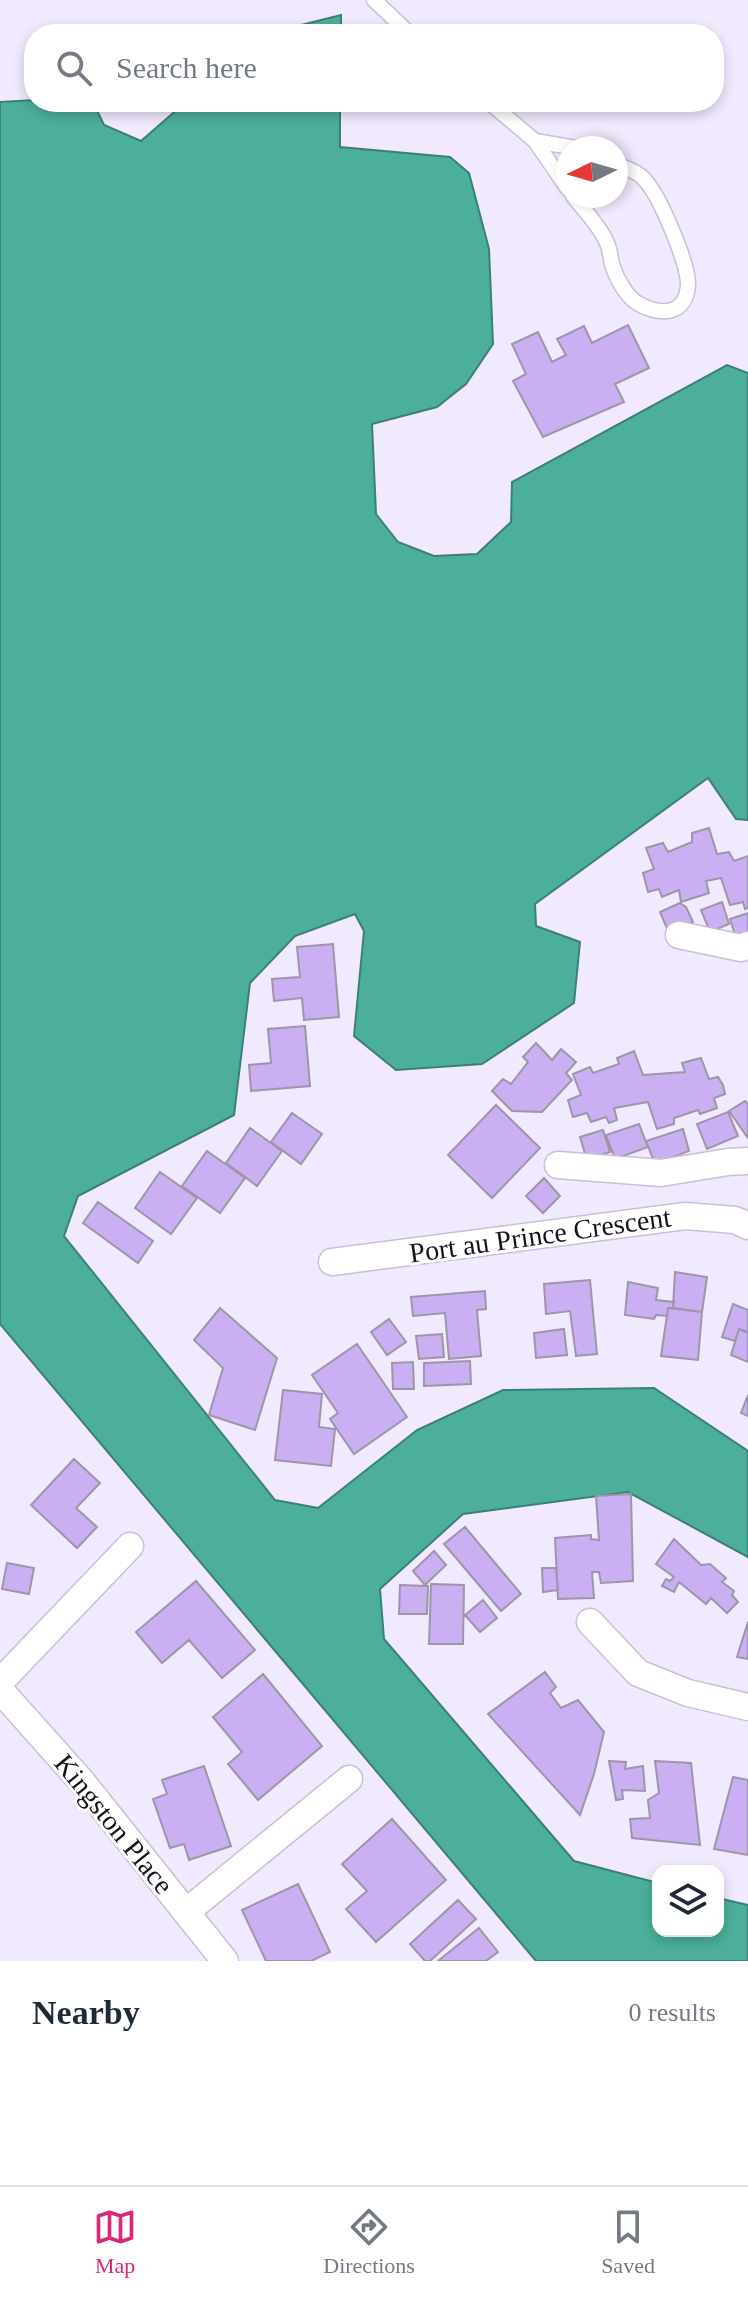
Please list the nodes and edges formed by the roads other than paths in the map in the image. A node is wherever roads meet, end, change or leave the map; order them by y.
1 (374, 0) edge
2 (399, 24) edge
3 (501, 112) edge
4 (535, 141) junction
5 (556, 145) edge
6 (628, 170) edge
7 (556, 172) edge
8 (582, 208) edge
9 (679, 935) dead end
10 (748, 945) edge
11 (748, 1161) edge
12 (558, 1165) dead end
13 (748, 1226) edge
14 (332, 1262) dead end
15 (130, 1546) dead end
16 (590, 1622) dead end
17 (0, 1682) edge
18 (0, 1690) edge
19 (748, 1707) edge
20 (349, 1779) dead end
21 (186, 1912) junction
22 (225, 1961) edge

1 - 2 lane
3 - 4 lane
4 - 5 lane
4 - 7 lane
6 - 8 lane
9 - 10 street
11 - 12 street
13 - 14 street, Port au Prince Crescent
15 - 17 street
16 - 19 street
18 - 21 street, Kingston Place
20 - 21 street
21 - 22 street, Kingston Place

